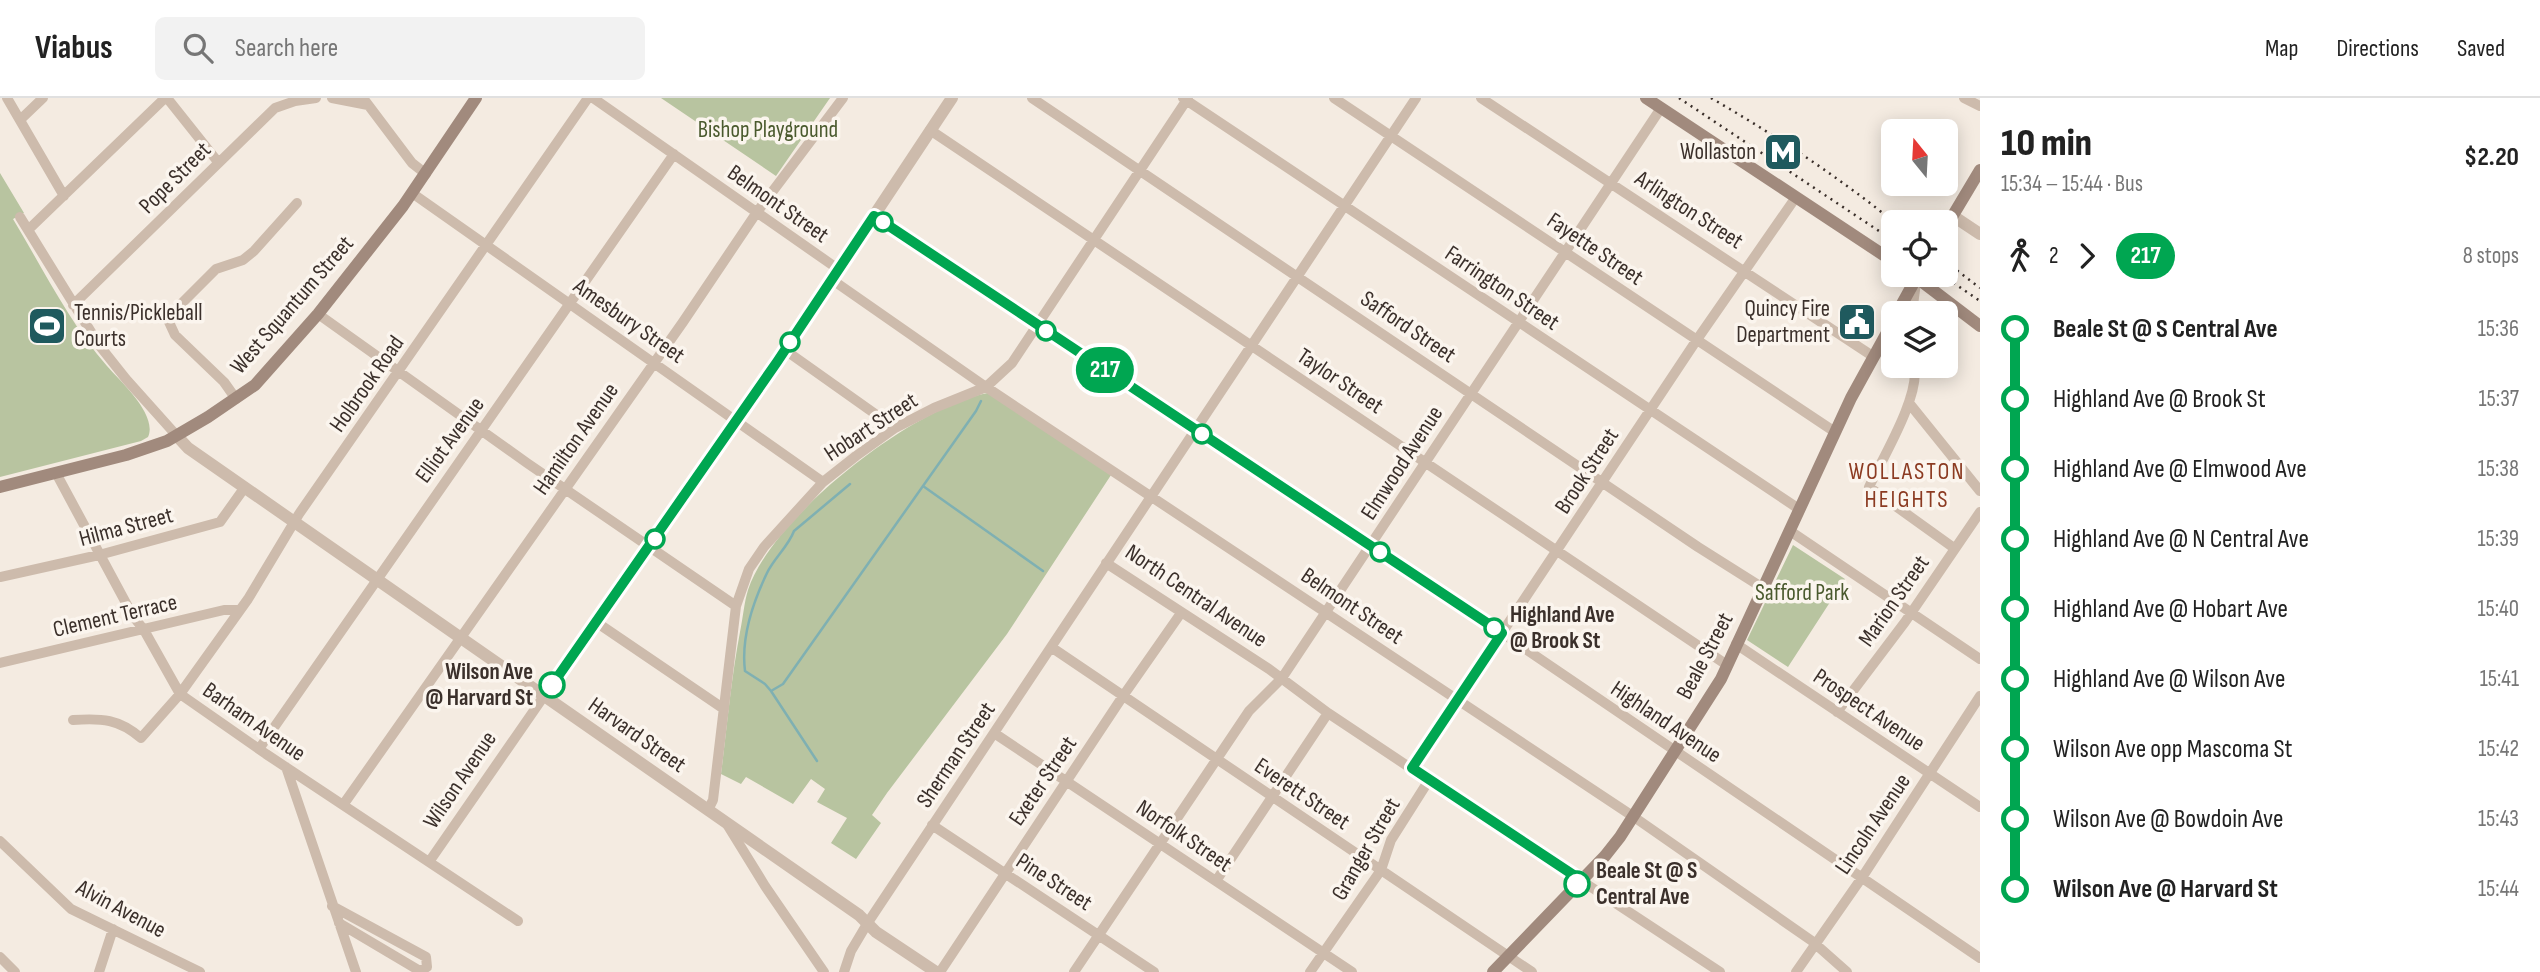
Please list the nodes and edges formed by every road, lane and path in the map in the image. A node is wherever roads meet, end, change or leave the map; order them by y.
1 (8, 98) edge
2 (43, 98) edge
3 (166, 98) edge
4 (267, 98) edge
5 (316, 98) edge
6 (332, 98) edge
7 (590, 98) edge
8 (843, 98) edge
9 (952, 98) edge
10 (1032, 98) edge
11 (1334, 98) edge
12 (1416, 98) edge
13 (1481, 98) edge
14 (1646, 98) edge
15 (1964, 98) edge
16 (1186, 99) edge
17 (366, 101) edge
18 (471, 101) edge
19 (1980, 106) edge
20 (275, 108) junction
21 (1661, 108) junction
22 (20, 120) junction
23 (930, 130) junction
24 (1391, 136) junction
25 (674, 154) junction
26 (218, 162) junction
27 (1980, 170) edge
28 (1140, 171) junction
29 (426, 174) junction
30 (1612, 184) junction
31 (412, 193) junction
32 (64, 196) junction
33 (1796, 197) junction
34 (297, 203) dead end
35 (1344, 206) junction
36 (1956, 210) edge
37 (757, 212) junction
38 (874, 216) junction
39 (20, 217) dead end
40 (1958, 225) edge
41 (28, 230) junction
42 (1980, 234) edge
43 (1093, 240) junction
44 (486, 245) junction
45 (1565, 252) junction
46 (1881, 253) edge
47 (1745, 271) junction
48 (835, 274) junction
49 (1297, 275) junction
50 (1930, 287) edge
51 (570, 304) junction
52 (73, 305) junction
53 (318, 314) junction
54 (1519, 323) junction
55 (1037, 325) junction
56 (1980, 327) edge
57 (1696, 341) junction
58 (1881, 344) edge
59 (1252, 345) junction
60 (785, 351) junction
61 (1874, 357) junction
62 (653, 362) junction
63 (398, 372) junction
64 (1914, 378) edge
65 (986, 387) junction
66 (1471, 392) junction
67 (236, 399) junction
68 (1909, 403) junction
69 (1649, 411) junction
70 (737, 420) junction
71 (895, 428) junction
72 (1196, 429) junction
73 (481, 430) junction
74 (1835, 432) junction
75 (177, 436) junction
76 (1427, 462) junction
77 (56, 473) junction
78 (823, 482) junction
79 (1602, 483) junction
80 (0, 487) edge
81 (245, 487) junction
82 (565, 488) junction
83 (1980, 491) edge
84 (1152, 496) junction
85 (1799, 509) junction
86 (1980, 512) edge
87 (294, 522) junction
88 (1790, 531) junction
89 (1371, 546) junction
90 (649, 547) junction
91 (1954, 548) junction
92 (1557, 551) junction
93 (101, 554) junction
94 (1106, 563) junction
95 (0, 577) edge
96 (377, 579) junction
97 (1763, 587) junction
98 (736, 606) junction
99 (239, 610) junction
100 (1326, 611) junction
101 (1181, 613) junction
102 (1910, 613) junction
103 (596, 622) junction
104 (144, 630) junction
105 (1502, 633) junction
106 (461, 637) junction
107 (1736, 644) junction
108 (1051, 647) junction
109 (1980, 659) edge
110 (0, 663) edge
111 (1727, 665) junction
112 (1282, 678) junction
113 (180, 694) junction
114 (544, 696) junction
115 (1123, 696) junction
116 (1980, 696) edge
117 (1457, 700) junction
118 (724, 709) junction
119 (1837, 712) junction
120 (1328, 713) junction
121 (73, 720) dead end
122 (994, 733) junction
123 (259, 749) junction
124 (1675, 751) junction
125 (1216, 758) junction
126 (286, 768) junction
127 (1412, 768) junction
128 (1930, 774) junction
129 (1429, 780) junction
130 (1067, 781) junction
131 (1272, 797) junction
132 (343, 805) junction
133 (1980, 807) edge
134 (708, 810) junction
135 (1634, 817) junction
136 (727, 824) junction
137 (932, 825) junction
138 (0, 841) edge
139 (1161, 844) junction
140 (429, 862) junction
141 (1381, 870) junction
142 (1005, 874) junction
143 (1861, 878) junction
144 (1581, 880) junction
145 (1216, 881) junction
146 (332, 906) junction
147 (518, 921) dead end
148 (339, 923) junction
149 (867, 924) junction
150 (113, 929) junction
151 (1099, 935) junction
152 (1815, 944) junction
153 (1324, 953) junction
154 (1508, 956) junction
155 (0, 957) edge
156 (1980, 958) edge
157 (194, 970) edge
158 (15, 972) edge
159 (99, 972) edge
160 (356, 972) edge
161 (824, 972) edge
162 (844, 972) edge
163 (938, 972) edge
164 (1074, 972) edge
165 (1154, 972) edge
166 (1311, 972) edge
167 (1352, 972) edge
168 (1493, 972) edge
169 (1532, 972) edge
170 (1720, 972) edge
171 (1796, 972) edge
172 (1847, 972) edge

1 - 22 street
2 - 22 street
3 - 26 street
3 - 32 street
4 - 20 street
5 - 20 street, Pope Street
6 - 17 street
7 - 25 street, Belmont Street
7 - 44 street, Holbrook Road
8 - 37 street, Hamilton Avenue
9 - 23 street, Wilson Avenue
10 - 28 street, Safford Street
11 - 24 street, Fayette Street
12 - 24 street, North Central Avenue
13 - 30 street, Arlington Street
14 - 21 main road
15 - 19 street
16 - 28 street, Hobart Street
16 - 35 street, Farrington Street
17 - 29 street
18 - 29 main road, West Squantum Street
20 - 26 street, Pope Street
21 - 30 street, Elmwood Avenue
21 - 33 main road
22 - 32 street
23 - 38 street, Wilson Avenue
23 - 43 street, Taylor Street
24 - 35 street, North Central Avenue
24 - 45 street, Fayette Street
25 - 37 street, Belmont Street
25 - 51 street, Elliot Avenue
26 - 52 street, Pope Street
27 - 36 main road
28 - 43 street, Hobart Street
28 - 49 street, Safford Street
29 - 31 main road, West Squantum Street
30 - 45 street, Elmwood Avenue
30 - 47 street, Arlington Street
31 - 44 street, Amesbury Street
31 - 53 main road, West Squantum Street
32 - 41 street
33 - 46 main road
33 - 47 street, Brook Street
34 - 67 street
35 - 49 street, North Central Avenue
35 - 54 street, Farrington Street
37 - 48 street, Belmont Street
37 - 62 street, Hamilton Avenue
38 - 48 street, Wilson Avenue
38 - 55 street, Highland Avenue
39 - 41 street
40 - 42 street
41 - 52 street
43 - 55 street, Hobart Street
43 - 59 street, Taylor Street
44 - 51 street, Amesbury Street
44 - 63 street, Holbrook Road
45 - 54 street, Elmwood Avenue
45 - 57 street, Fayette Street
47 - 57 street, Brook Street
47 - 61 street, Arlington Street
48 - 60 street, Wilson Avenue
48 - 65 street, Belmont Street
49 - 59 street, North Central Avenue
49 - 66 street, Safford Street
50 - 56 main road
51 - 62 street, Amesbury Street
51 - 73 street, Elliot Avenue
52 - 75 street
53 - 63 street
53 - 67 main road, West Squantum Street
54 - 66 street, Elmwood Avenue
54 - 69 street, Farrington Street
55 - 65 street, Hobart Street
55 - 72 street, Highland Avenue
57 - 69 street, Brook Street
57 - 74 street, Fayette Street
58 - 61 main road, Beale Street
59 - 72 street, North Central Avenue
59 - 76 street, Taylor Street
60 - 70 street, Wilson Avenue
60 - 71 street
61 - 74 main road, Beale Street
62 - 70 street, Amesbury Street
62 - 82 street, Hamilton Avenue
63 - 73 street
63 - 87 street, Holbrook Road
64 - 68 street
65 - 71 street, Hobart Street
65 - 84 street, Belmont Street
66 - 76 street, Elmwood Avenue
66 - 79 street, Safford Street
67 - 75 main road, West Squantum Street
68 - 83 street
68 - 91 street
69 - 79 street, Brook Street
69 - 85 street, Farrington Street
70 - 78 street, Amesbury Street
70 - 90 street, Wilson Avenue
71 - 78 street, Hobart Street
72 - 84 street, North Central Avenue
72 - 89 street, Highland Avenue
73 - 82 street
73 - 96 street, Elliot Avenue
74 - 85 main road, Beale Street
75 - 77 main road, West Squantum Street
75 - 81 street, Harvard Street
76 - 89 street, Elmwood Avenue
76 - 92 street, Taylor Street
77 - 80 main road, West Squantum Street
77 - 93 street, Barham Avenue
78 - 98 street, Hobart Street
79 - 92 street, Brook Street
79 - 97 street, Safford Street
81 - 87 street, Harvard Street
81 - 93 street, Hilma Street
82 - 90 street
82 - 106 street, Hamilton Avenue
84 - 94 street, North Central Avenue
84 - 100 street, Belmont Street
85 - 88 main road, Beale Street
86 - 91 street, Marion Street
87 - 96 street, Harvard Street
87 - 99 street, Holbrook Road
88 - 97 main road, Beale Street
88 - 102 street
89 - 100 street, Elmwood Avenue
89 - 105 street, Highland Avenue
90 - 98 street
90 - 103 street, Wilson Avenue
91 - 102 street, Marion Street
92 - 105 street, Brook Street
92 - 111 street, Taylor Street
93 - 95 street, Hilma Street
93 - 104 street, Barham Avenue
94 - 101 street, North Central Avenue
94 - 108 street, Sherman Street
96 - 106 street, Harvard Street
96 - 123 street, Elliot Avenue
97 - 107 main road, Beale Street
98 - 118 street, Hobart Street
99 - 104 street, Clement Terrace
99 - 113 street, Holbrook Road
100 - 112 street, Elmwood Avenue
100 - 117 street, Belmont Street
101 - 112 street, North Central Avenue
101 - 115 street, Exeter Street
102 - 109 street
102 - 119 street, Marion Street
103 - 114 street, Wilson Avenue
103 - 118 street
104 - 110 street, Clement Terrace
104 - 113 street, Barham Avenue
105 - 117 street, Brook Street
105 - 124 street, Highland Avenue
106 - 114 street, Harvard Street
106 - 132 street, Hamilton Avenue
107 - 111 main road, Beale Street
107 - 119 street, Prospect Avenue
108 - 115 street, Everett Street
108 - 122 street, Sherman Street
111 - 124 main road, Beale Street
112 - 120 street, North Central Avenue
112 - 125 street, Elmwood Avenue
113 - 121 street, Holbrook Road
113 - 123 street, Barham Avenue
114 - 134 street, Harvard Street
114 - 140 street, Wilson Avenue
115 - 125 street, Everett Street
115 - 130 street, Exeter Street
116 - 128 street, Lincoln Avenue
117 - 127 street, Brook Street
117 - 135 street, Belmont Street
118 - 134 street, Hobart Street
119 - 128 street, Prospect Avenue
120 - 127 street, North Central Avenue
120 - 131 street
122 - 130 street, Norfolk Street
122 - 137 street, Sherman Street
123 - 126 street, Barham Avenue
124 - 135 main road, Beale Street
124 - 143 street, Highland Avenue
125 - 131 street, Everett Street
125 - 139 street, Elmwood Avenue
126 - 132 street, Barham Avenue
126 - 146 street
127 - 129 street, North Central Avenue
128 - 133 street, Prospect Avenue
128 - 143 street, Lincoln Avenue
129 - 141 street, Granger Street
129 - 144 street, North Central Avenue
130 - 139 street, Norfolk Street
130 - 142 street, Exeter Street
131 - 141 street, Everett Street
131 - 145 street
132 - 140 street, Barham Avenue
134 - 136 street, Harvard Street
135 - 144 main road, Beale Street
135 - 152 street, Belmont Street
136 - 149 street, Harvard Street
136 - 161 street
137 - 142 street, Pine Street
137 - 149 street, Sherman Street
138 - 150 street, Alvin Avenue
139 - 145 street, Norfolk Street
139 - 151 street, Elmwood Avenue
140 - 147 street, Barham Avenue
141 - 153 street, Granger Street
141 - 154 street, Everett Street
142 - 151 street, Pine Street
142 - 163 street, Exeter Street
143 - 152 street, Lincoln Avenue
143 - 156 street, Highland Avenue
144 - 154 main road, Beale Street
144 - 170 street, North Central Avenue
145 - 153 street, Norfolk Street
146 - 148 street
146 - 148 street
148 - 160 street
149 - 162 street, Sherman Street
149 - 163 street, Harvard Street
150 - 157 street, Alvin Avenue
150 - 159 street
151 - 164 street, Elmwood Avenue
151 - 165 street, Pine Street
152 - 171 street, Lincoln Avenue
152 - 172 street, Belmont Street
153 - 166 street, Granger Street
153 - 167 street, Norfolk Street
154 - 168 main road, Beale Street
154 - 169 street, Everett Street
155 - 158 street

